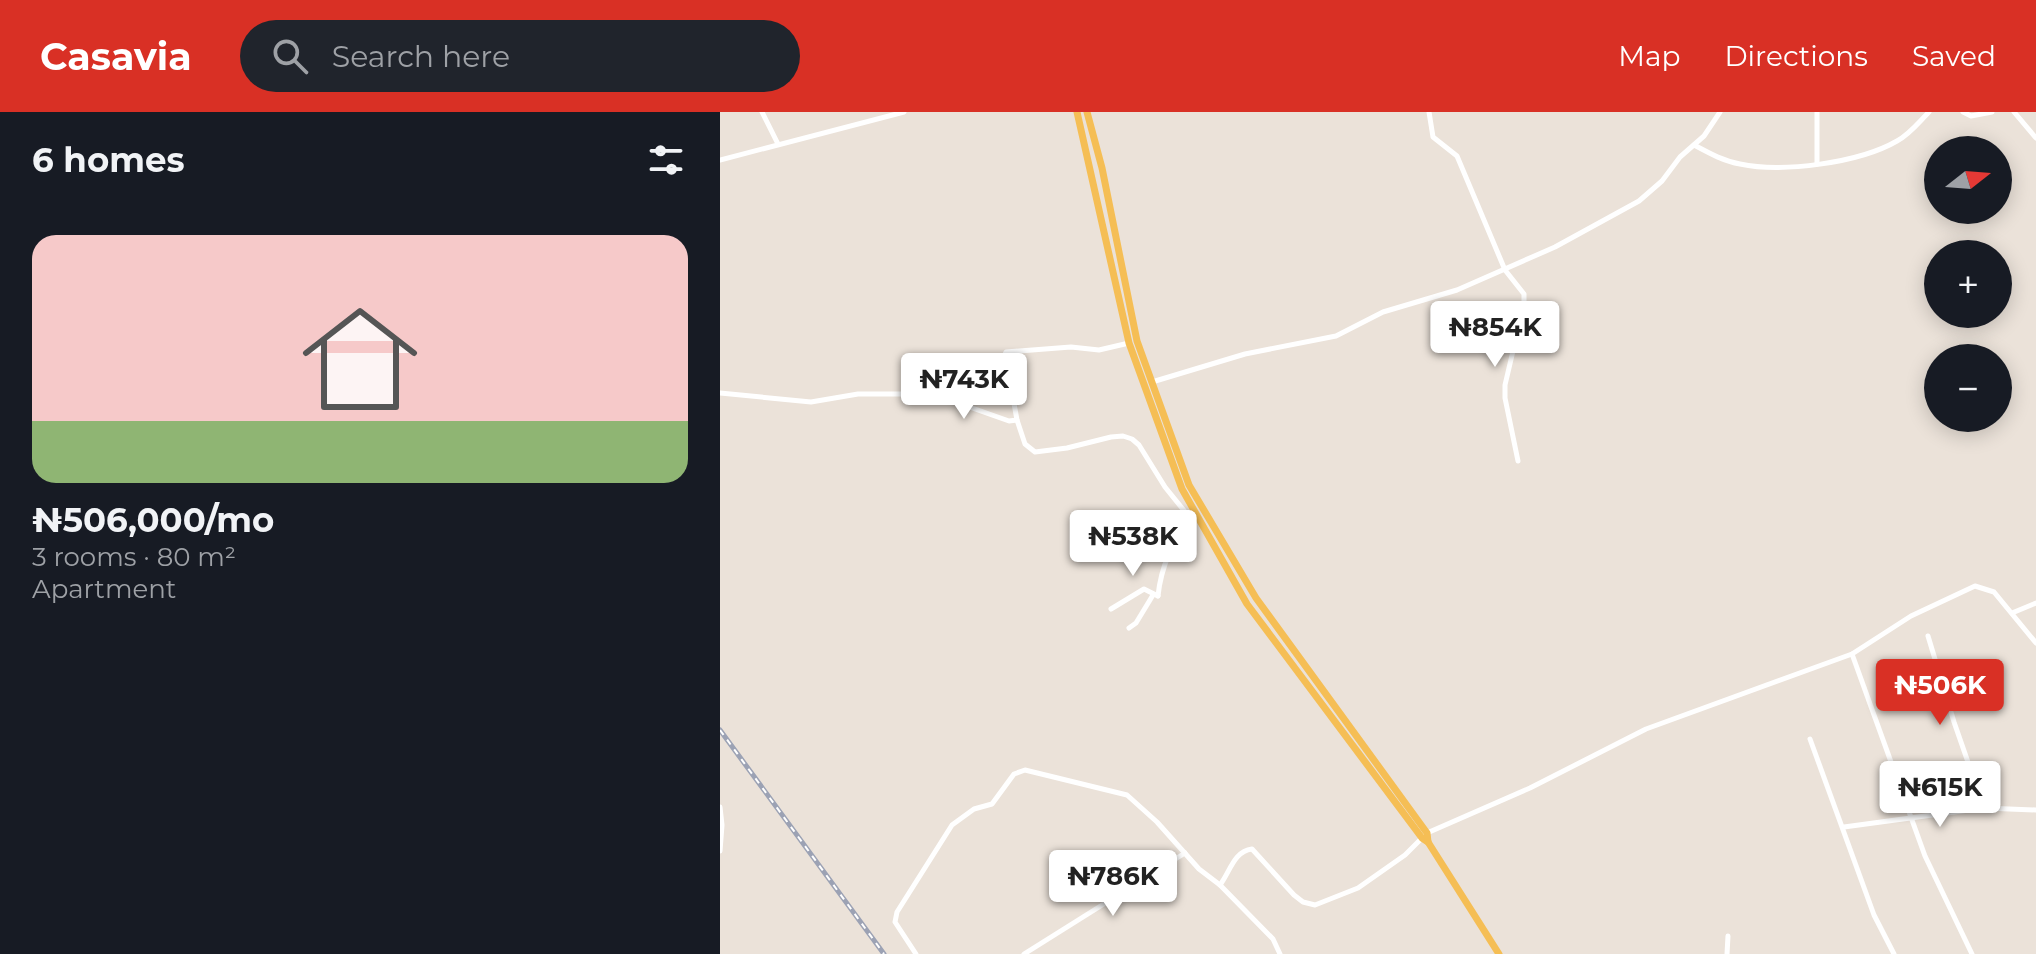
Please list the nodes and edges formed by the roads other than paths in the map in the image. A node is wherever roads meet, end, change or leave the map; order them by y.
1 (762, 112) edge
2 (878, 112) edge
3 (904, 112) edge
4 (1077, 112) edge
5 (1087, 112) edge
6 (1429, 112) edge
7 (1720, 112) edge
8 (1817, 112) edge
9 (1929, 112) edge
10 (1963, 112) edge
11 (1992, 112) edge
12 (2014, 112) edge
13 (880, 120) junction
14 (2036, 138) edge
15 (778, 144) junction
16 (1694, 145) junction
17 (720, 160) edge
18 (1817, 164) junction
19 (1505, 270) junction
20 (1129, 343) junction
21 (1151, 382) junction
22 (720, 393) edge
23 (1017, 420) junction
24 (1518, 461) dead end
25 (1192, 517) junction
26 (1158, 596) junction
27 (2036, 603) edge
28 (1111, 609) dead end
29 (2012, 613) junction
30 (1129, 628) dead end
31 (1928, 636) dead end
32 (2035, 641) edge
33 (1852, 654) junction
34 (1810, 739) dead end
35 (720, 807) edge
36 (1984, 808) junction
37 (2036, 810) edge
38 (1910, 819) junction
39 (1844, 827) junction
40 (1426, 837) junction
41 (720, 851) edge
42 (1185, 853) junction
43 (1220, 885) junction
44 (1728, 936) dead end
45 (916, 954) edge
46 (1024, 954) edge
47 (1280, 954) edge
48 (1499, 954) edge
49 (1727, 954) edge
50 (1894, 954) edge
51 (1972, 954) edge

1 - 15 street
2 - 13 street
3 - 13 street
4 - 20 main road
5 - 21 main road
6 - 19 street
7 - 16 street
8 - 18 street
9 - 18 street
10 - 11 street
12 - 14 street
13 - 15 street
15 - 17 street
16 - 18 street
16 - 19 street
19 - 21 street
19 - 24 street
20 - 23 street
20 - 25 main road
21 - 40 main road
22 - 23 street
23 - 25 street
25 - 26 street
25 - 40 main road
26 - 28 street
26 - 30 street
27 - 29 street
29 - 32 street
29 - 33 street
31 - 36 street
33 - 38 street
33 - 40 street
34 - 39 street
35 - 41 street
36 - 37 street
36 - 38 street
38 - 39 street
38 - 51 street
39 - 50 street
40 - 43 street
40 - 48 main road
42 - 43 street
42 - 45 street
42 - 46 street
43 - 47 street
44 - 49 street

